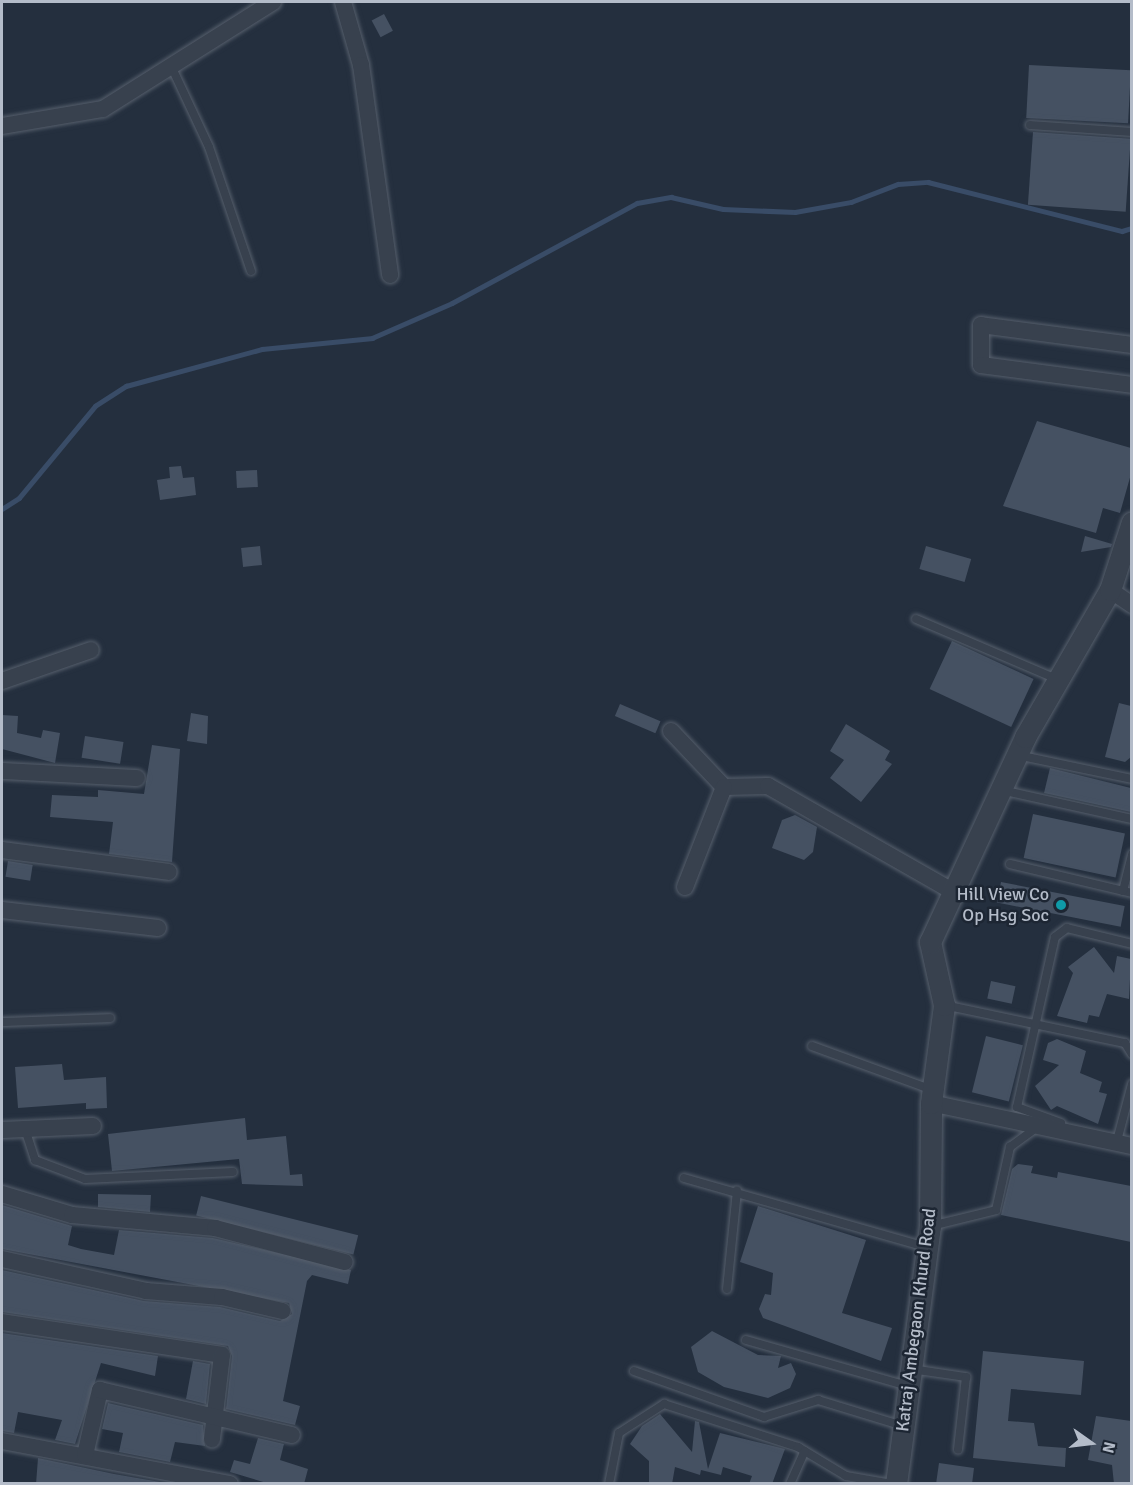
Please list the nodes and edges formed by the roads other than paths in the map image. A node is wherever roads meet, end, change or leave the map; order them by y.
1 (273, 2) edge
2 (343, 2) edge
3 (172, 68) junction
4 (1030, 124) dead end
5 (2, 126) edge
6 (1131, 132) edge
7 (250, 271) dead end
8 (390, 275) dead end
9 (1131, 345) edge
10 (1131, 385) edge
11 (1131, 522) edge
12 (1126, 556) edge
13 (1110, 590) junction
14 (1131, 604) edge
15 (916, 619) dead end
16 (91, 650) dead end
17 (1060, 680) junction
18 (2, 681) edge
19 (671, 731) dead end
20 (1017, 755) junction
21 (2, 771) edge
22 (136, 778) dead end
23 (1131, 779) edge
24 (724, 787) junction
25 (1001, 790) junction
26 (1131, 819) edge
27 (2, 850) edge
28 (1131, 854) edge
29 (1010, 864) dead end
30 (168, 872) dead end
31 (685, 887) dead end
32 (954, 892) junction
33 (1127, 892) edge
34 (2, 910) edge
35 (158, 927) dead end
36 (1131, 944) edge
37 (944, 1005) junction
38 (110, 1018) dead end
39 (2, 1022) edge
40 (1034, 1027) junction
41 (812, 1046) dead end
42 (1131, 1054) edge
43 (1131, 1084) edge
44 (932, 1097) junction
45 (93, 1125) dead end
46 (1039, 1126) junction
47 (25, 1129) junction
48 (2, 1130) edge
49 (1131, 1140) edge
50 (1125, 1141) edge
51 (232, 1172) dead end
52 (684, 1178) dead end
53 (737, 1191) junction
54 (2, 1194) edge
55 (930, 1226) junction
56 (928, 1248) junction
57 (2, 1259) edge
58 (345, 1262) dead end
59 (727, 1289) dead end
60 (282, 1311) dead end
61 (2, 1322) edge
62 (746, 1340) dead end
63 (634, 1371) dead end
64 (910, 1378) junction
65 (216, 1416) junction
66 (903, 1426) junction
67 (292, 1435) dead end
68 (212, 1438) dead end
69 (2, 1441) edge
70 (958, 1450) dead end
71 (805, 1451) junction
72 (85, 1455) junction
73 (230, 1484) edge
74 (609, 1484) edge
75 (790, 1484) edge
76 (895, 1484) edge

1 - 3 street
2 - 8 street
3 - 5 street
3 - 7 lane
4 - 6 lane
9 - 10 street
11 - 12 street, Katraj Ambegaon Khurd Road
12 - 13 street, Katraj Ambegaon Khurd Road
13 - 14 street
13 - 17 street, Katraj Ambegaon Khurd Road
15 - 17 lane
16 - 18 street
17 - 20 street, Katraj Ambegaon Khurd Road
19 - 24 street
20 - 23 lane
20 - 25 street, Katraj Ambegaon Khurd Road
21 - 22 street
24 - 31 street
24 - 32 street
25 - 26 lane
25 - 32 street, Katraj Ambegaon Khurd Road
27 - 30 street
28 - 33 lane
29 - 33 lane
32 - 37 street, Katraj Ambegaon Khurd Road
34 - 35 street
36 - 40 lane
37 - 40 lane
37 - 44 street, Katraj Ambegaon Khurd Road
38 - 39 lane
40 - 42 lane
40 - 50 lane
41 - 44 lane
43 - 50 lane
44 - 46 street
44 - 55 street, Katraj Ambegaon Khurd Road
45 - 47 street
46 - 50 street
46 - 55 lane
47 - 48 street
47 - 51 lane
49 - 50 lane
52 - 53 lane
53 - 56 lane
53 - 59 lane
54 - 58 street
55 - 56 street, Katraj Ambegaon Khurd Road
56 - 64 street, Katraj Ambegaon Khurd Road
57 - 60 street
61 - 65 street
62 - 64 lane
63 - 66 lane
64 - 66 street, Katraj Ambegaon Khurd Road
64 - 70 lane
65 - 67 street
65 - 68 street
65 - 72 street
66 - 76 street, Katraj Ambegaon Khurd Road
69 - 72 street
71 - 74 lane
71 - 75 lane
71 - 76 lane
72 - 73 street

